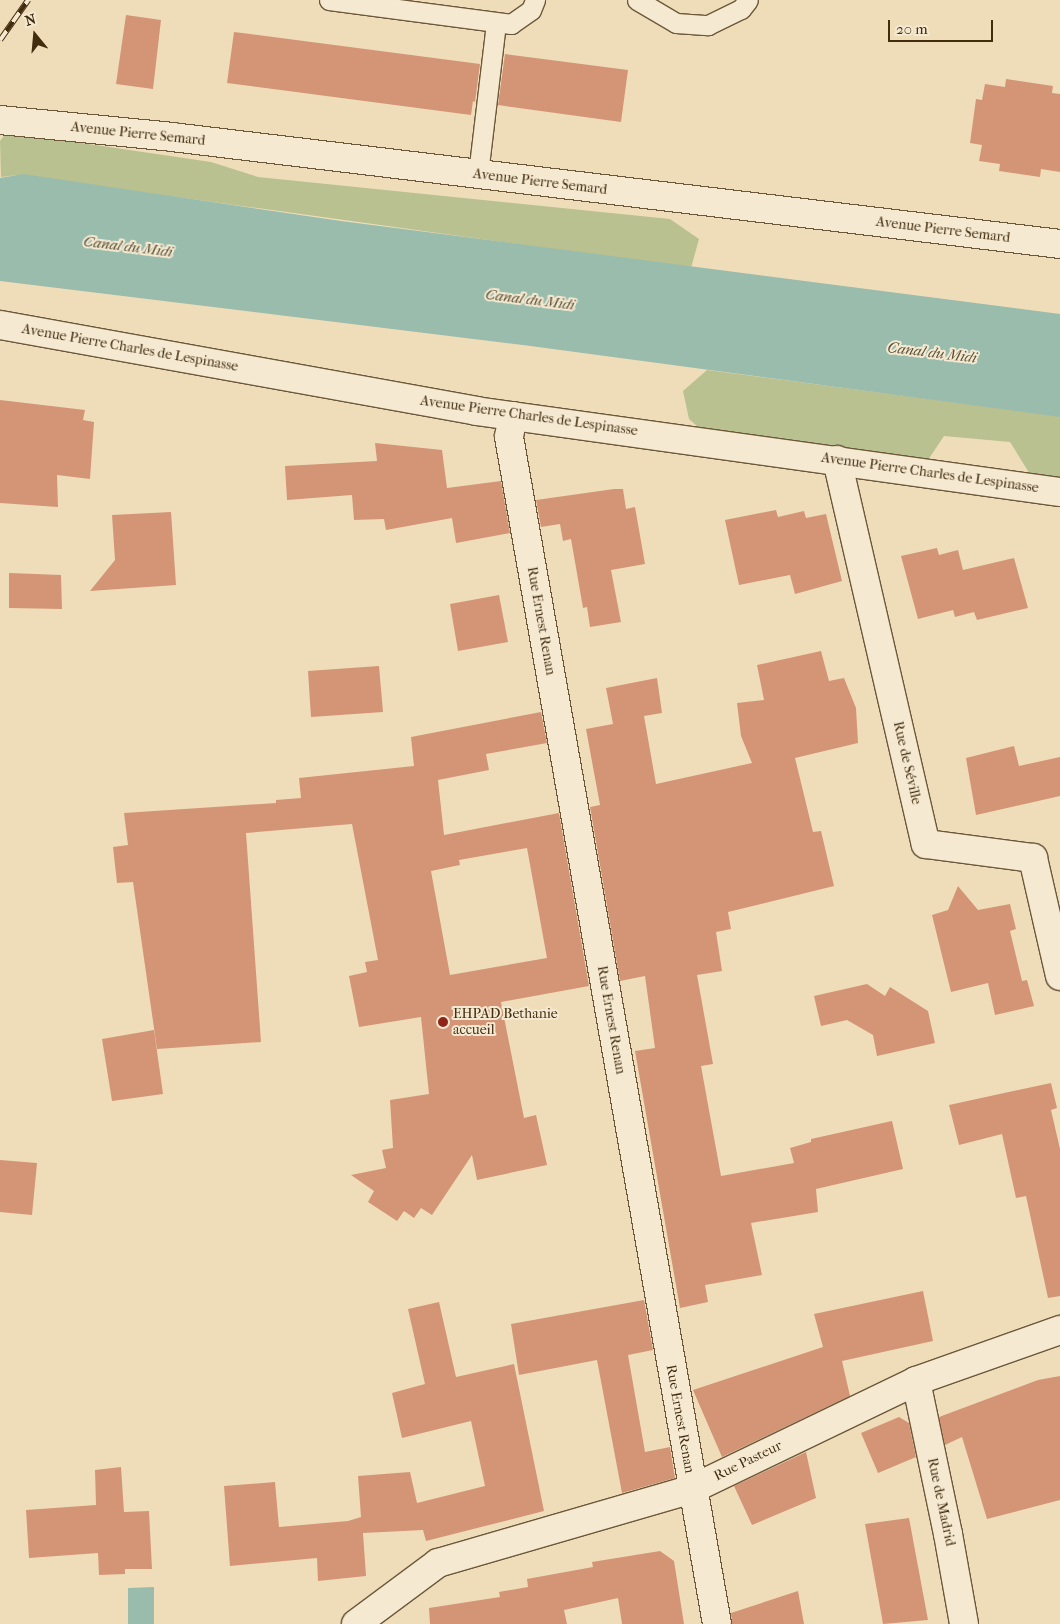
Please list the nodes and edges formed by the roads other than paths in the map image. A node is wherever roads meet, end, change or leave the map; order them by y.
1 (329, 0) edge
2 (535, 0) edge
3 (637, 0) edge
4 (748, 0) edge
5 (496, 24) junction
6 (10, 121) edge
7 (478, 174) junction
8 (1060, 244) edge
9 (0, 326) edge
10 (513, 416) junction
11 (837, 460) junction
12 (1060, 492) edge
13 (1060, 976) edge
14 (1060, 1330) edge
15 (916, 1382) junction
16 (692, 1489) junction
17 (356, 1624) edge
18 (717, 1624) edge
19 (964, 1624) edge

1 - 5 lane
2 - 5 lane
3 - 4 lane
5 - 7 lane
6 - 7 street, Avenue Pierre Semard
7 - 8 street, Avenue Pierre Semard
9 - 10 street, Avenue Pierre Charles de Lespinasse
10 - 11 street, Avenue Pierre Charles de Lespinasse
10 - 16 street, Rue Ernest Renan
11 - 12 street, Avenue Pierre Charles de Lespinasse
11 - 13 street, Rue de Séville
14 - 15 street, Rue Pasteur
15 - 16 street, Rue Pasteur
15 - 19 street, Rue de Madrid
16 - 17 street, Rue Pasteur
16 - 18 street, Rue Ernest Renan

